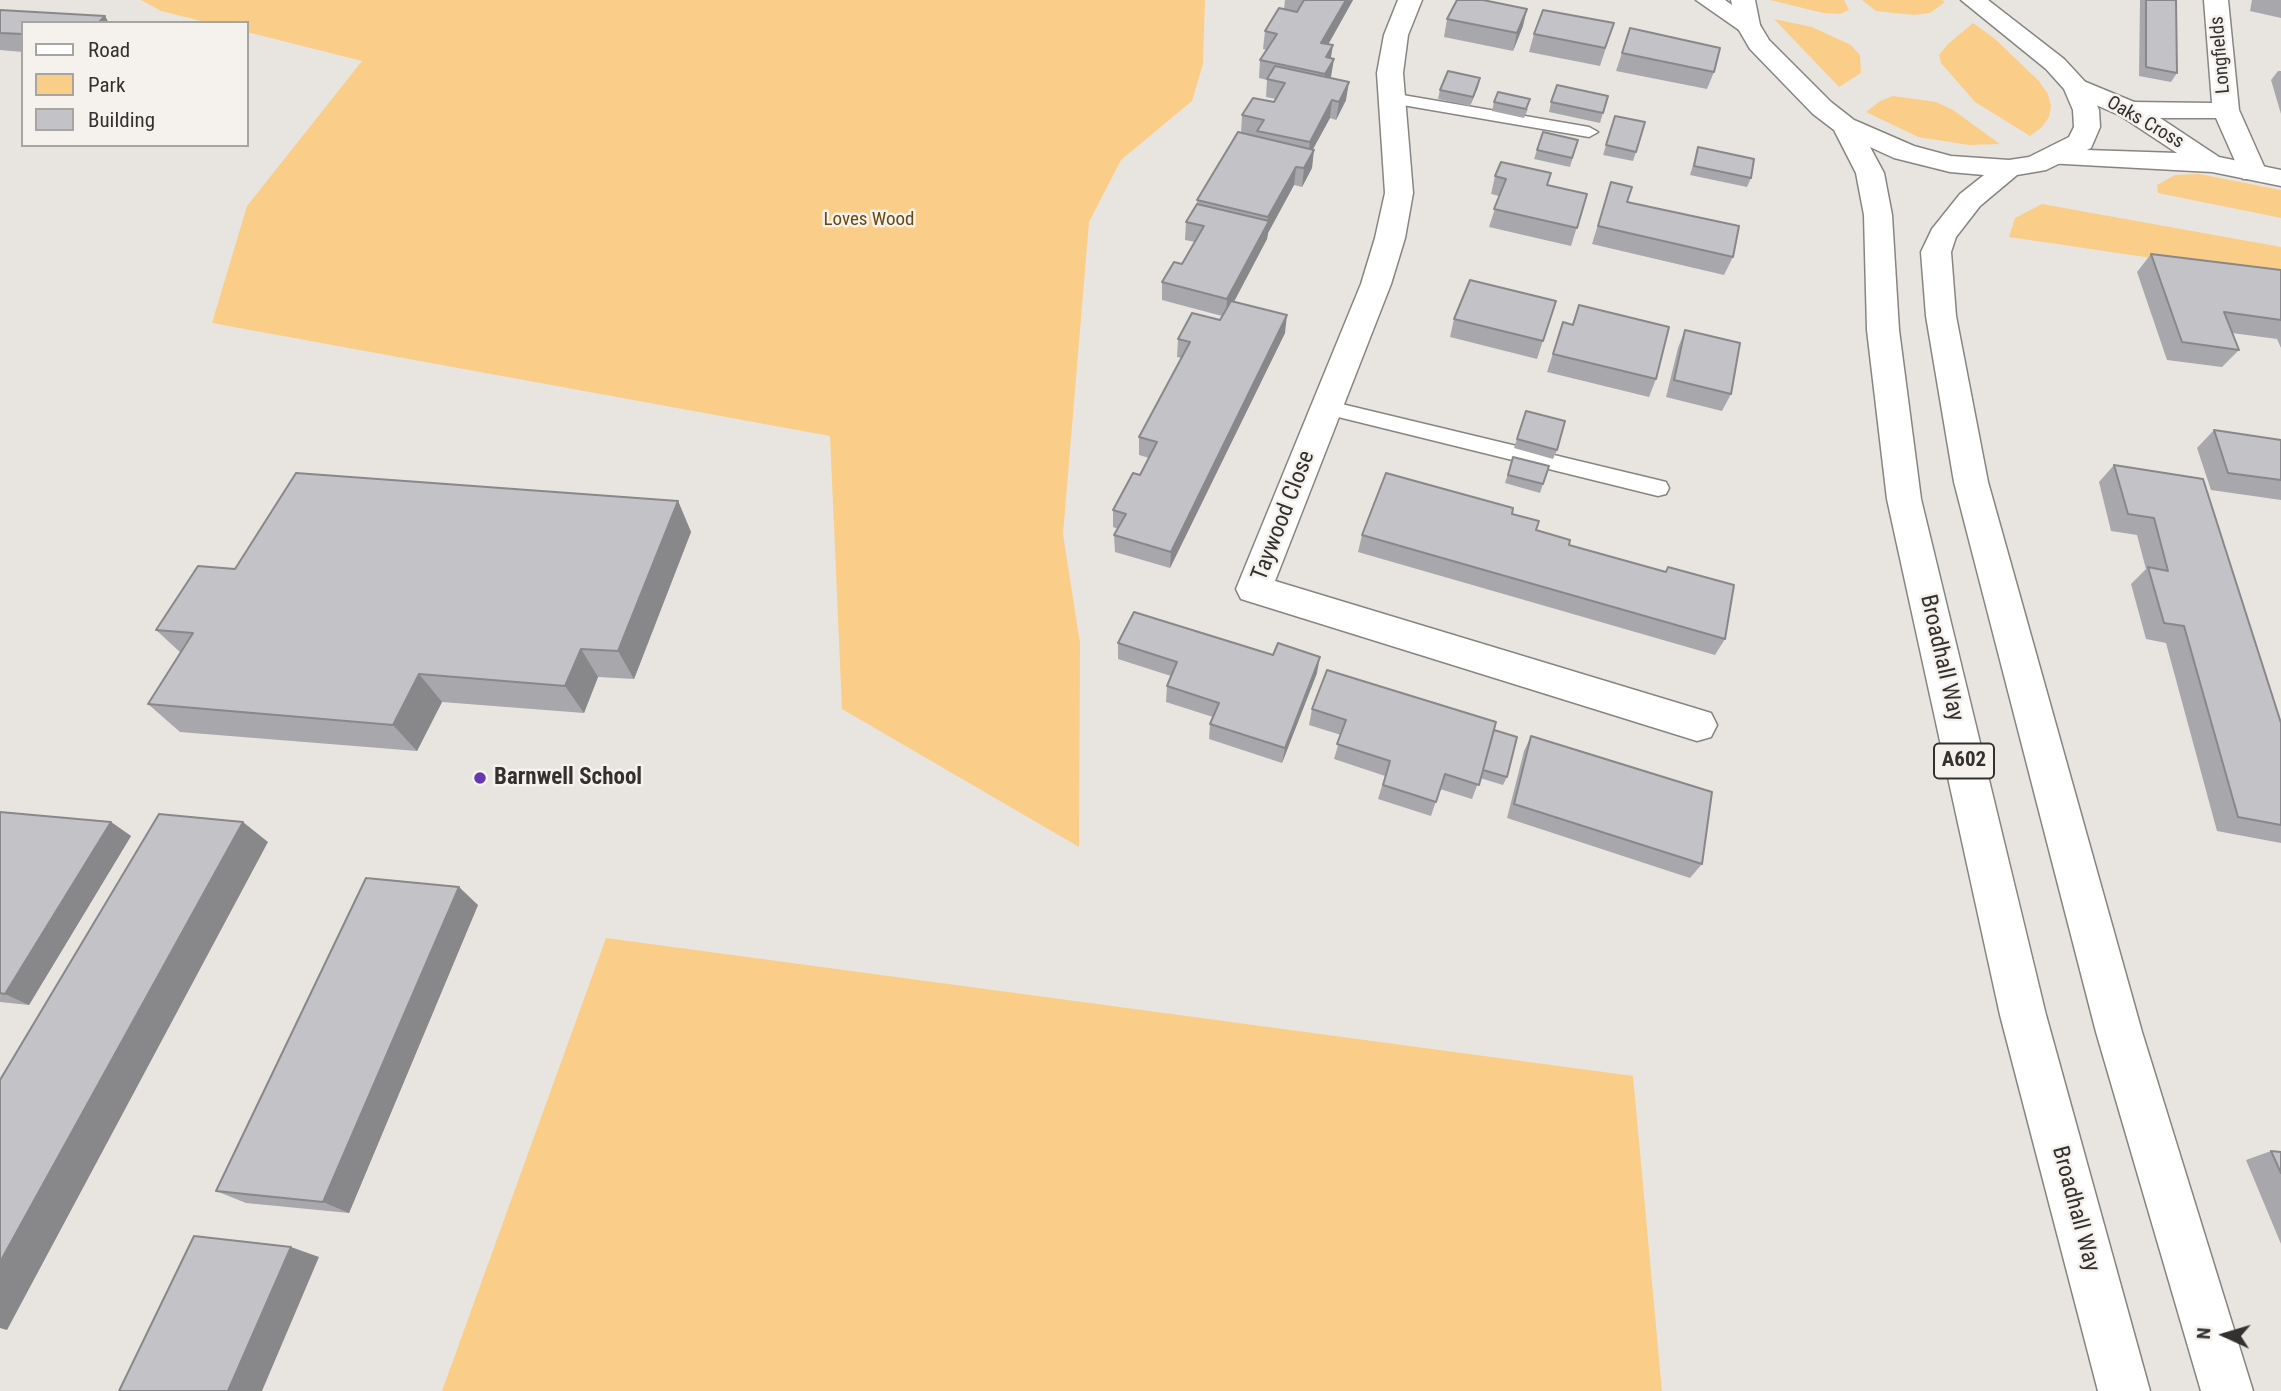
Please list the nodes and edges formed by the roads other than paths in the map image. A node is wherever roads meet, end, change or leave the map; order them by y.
1 (1410, 0) edge
2 (1708, 0) edge
3 (1973, 0) edge
4 (2216, 0) edge
5 (1745, 13) edge
6 (2076, 86) junction
7 (1391, 98) junction
8 (2130, 110) junction
9 (2226, 110) junction
10 (1845, 126) junction
11 (1590, 132) dead end
12 (2056, 157) junction
13 (2212, 164) junction
14 (2009, 168) junction
15 (2253, 173) junction
16 (2281, 178) edge
17 (1325, 407) junction
18 (1658, 488) dead end
19 (1697, 725) dead end
20 (2124, 1391) edge
21 (2227, 1391) edge

1 - 7 main road, Taywood Close
2 - 5 main road
3 - 6 main road
4 - 9 main road, Longfields
5 - 10 main road
6 - 8 main road, Oaks Cross
6 - 12 main road
7 - 11 lane
7 - 17 main road, Taywood Close
8 - 9 main road, Longfields
8 - 13 main road, Oaks Cross
9 - 15 main road, Longfields
10 - 14 main road
10 - 20 main road, Broadhall Way / A602
12 - 13 main road, Oaks Cross
12 - 14 main road
13 - 15 main road, Oaks Cross
14 - 21 main road
15 - 16 main road, Oaks Cross
17 - 18 lane
17 - 19 main road, Taywood Close

